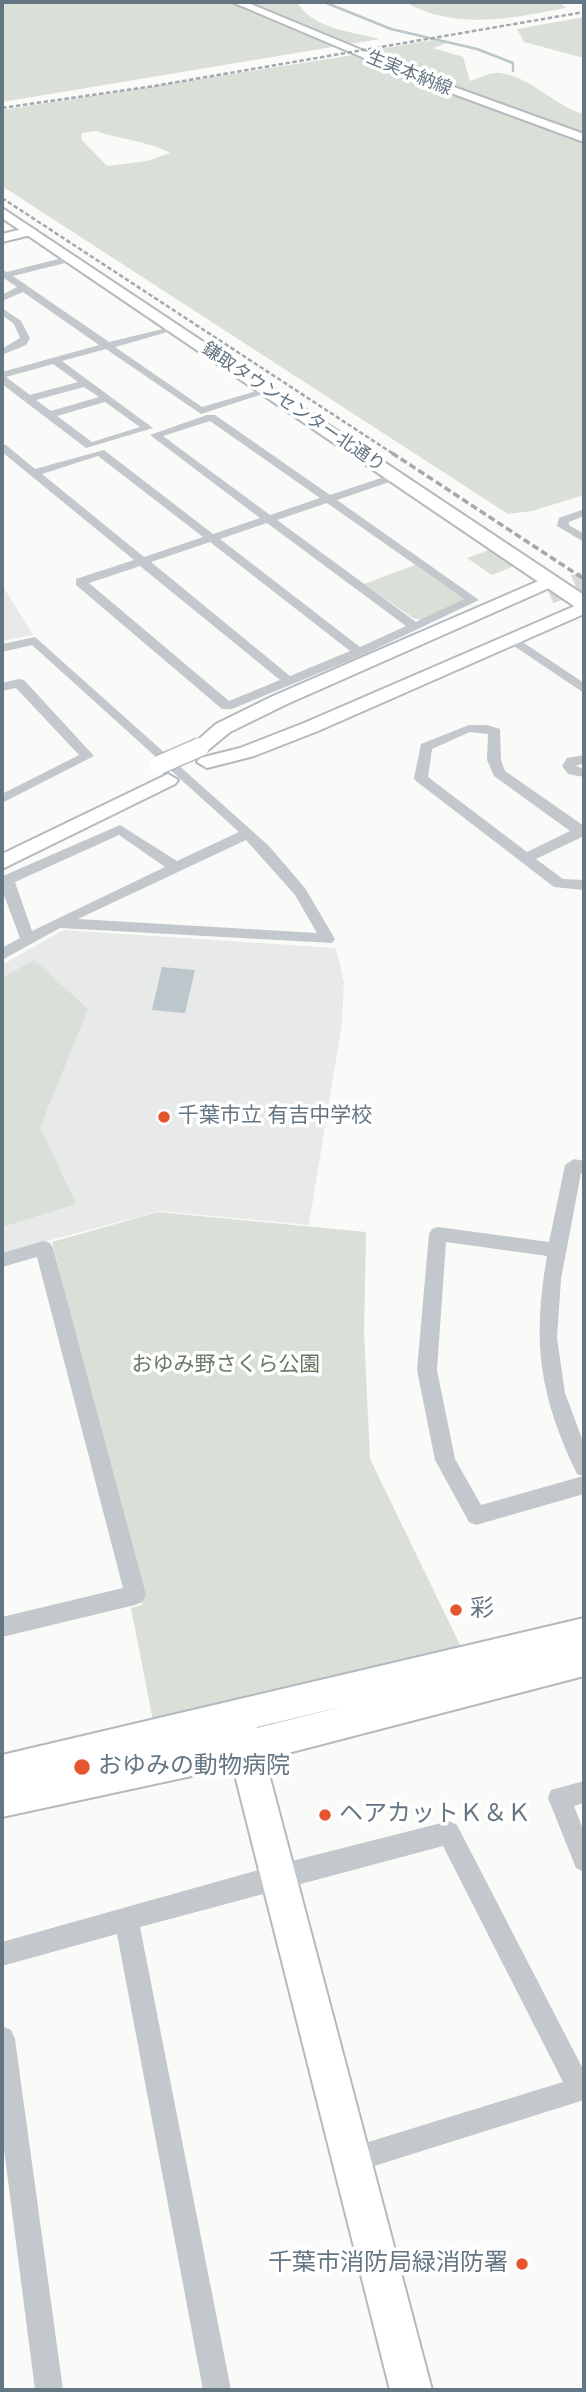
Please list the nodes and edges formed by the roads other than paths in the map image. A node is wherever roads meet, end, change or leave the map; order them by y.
1 (237, 2) edge
2 (584, 138) edge
3 (2, 212) edge
4 (30, 232) junction
5 (2, 238) edge
6 (70, 259) junction
7 (4, 274) edge
8 (23, 288) junction
9 (2, 298) edge
10 (2, 311) edge
11 (172, 328) junction
12 (107, 346) junction
13 (2, 352) edge
14 (54, 360) junction
15 (2, 377) edge
16 (86, 383) junction
17 (267, 391) junction
18 (107, 398) junction
19 (29, 399) junction
20 (49, 415) junction
21 (2, 447) edge
22 (33, 473) junction
23 (394, 477) junction
24 (328, 499) junction
25 (584, 512) edge
26 (269, 519) junction
27 (584, 539) edge
28 (211, 540) junction
29 (141, 563) junction
30 (554, 593) junction
31 (584, 606) edge
32 (414, 626) junction
33 (518, 643) dead end
34 (2, 648) edge
35 (359, 652) junction
36 (288, 680) junction
37 (2, 687) edge
38 (584, 689) edge
39 (203, 755) junction
40 (584, 759) edge
41 (163, 772) junction
42 (584, 773) edge
43 (2, 799) edge
44 (583, 831) edge
45 (247, 834) junction
46 (2, 847) edge
47 (526, 858) junction
48 (2, 862) edge
49 (177, 868) junction
50 (584, 885) edge
51 (57, 923) junction
52 (28, 940) junction
53 (2, 955) edge
54 (584, 1167) edge
55 (557, 1250) junction
56 (2, 1260) edge
57 (584, 1468) edge
58 (584, 1485) edge
59 (2, 1627) edge
60 (584, 1633) edge
61 (497, 1652) joint
62 (584, 1661) edge
63 (509, 1682) joint
64 (241, 1732) junction
65 (2, 1772) edge
66 (584, 1792) edge
67 (2, 1800) edge
68 (584, 1860) edge
69 (280, 1876) junction
70 (126, 1919) junction
71 (2, 1954) edge
72 (2, 2039) edge
73 (352, 2160) junction
74 (49, 2390) edge
75 (217, 2390) edge
76 (411, 2390) edge

1 - 2 main road, 生実本納線
3 - 4 main road, 鎌取タウンセンター北通り
4 - 5 street
4 - 6 main road, 鎌取タウンセンター北通り
6 - 7 street
6 - 11 main road, 鎌取タウンセンター北通り
7 - 8 street
8 - 9 street
8 - 12 street
10 - 13 street
11 - 12 street
11 - 17 main road, 鎌取タウンセンター北通り
12 - 14 street
12 - 17 street
14 - 15 street
14 - 16 street
15 - 19 street
16 - 18 street
16 - 19 street
17 - 23 main road, 鎌取タウンセンター北通り
18 - 20 street
18 - 20 street
19 - 20 street
21 - 22 street
22 - 28 street
22 - 29 street
23 - 24 street
23 - 30 main road, 鎌取タウンセンター北通り
24 - 26 street
24 - 26 street
24 - 32 street
25 - 27 street
26 - 28 street
26 - 32 street
28 - 29 street
28 - 35 street
29 - 36 street
29 - 36 street
30 - 31 main road, 鎌取タウンセンター北通り
30 - 39 street
31 - 39 street
32 - 35 street
33 - 38 street
34 - 45 street
35 - 36 street
37 - 43 street
39 - 41 street
40 - 42 street
41 - 46 street
41 - 48 street
44 - 47 street
44 - 47 street
45 - 49 street
45 - 51 street
47 - 50 street
49 - 51 street
49 - 52 street
51 - 52 street
52 - 53 street
54 - 55 street
55 - 57 street
55 - 58 street
56 - 59 street
60 - 61 street
61 - 64 street
62 - 63 street
63 - 64 street
64 - 65 street
64 - 67 street
64 - 69 street
66 - 68 street
69 - 70 street
69 - 73 street
69 - 73 street
70 - 71 street
70 - 75 street
72 - 74 street
73 - 76 street

